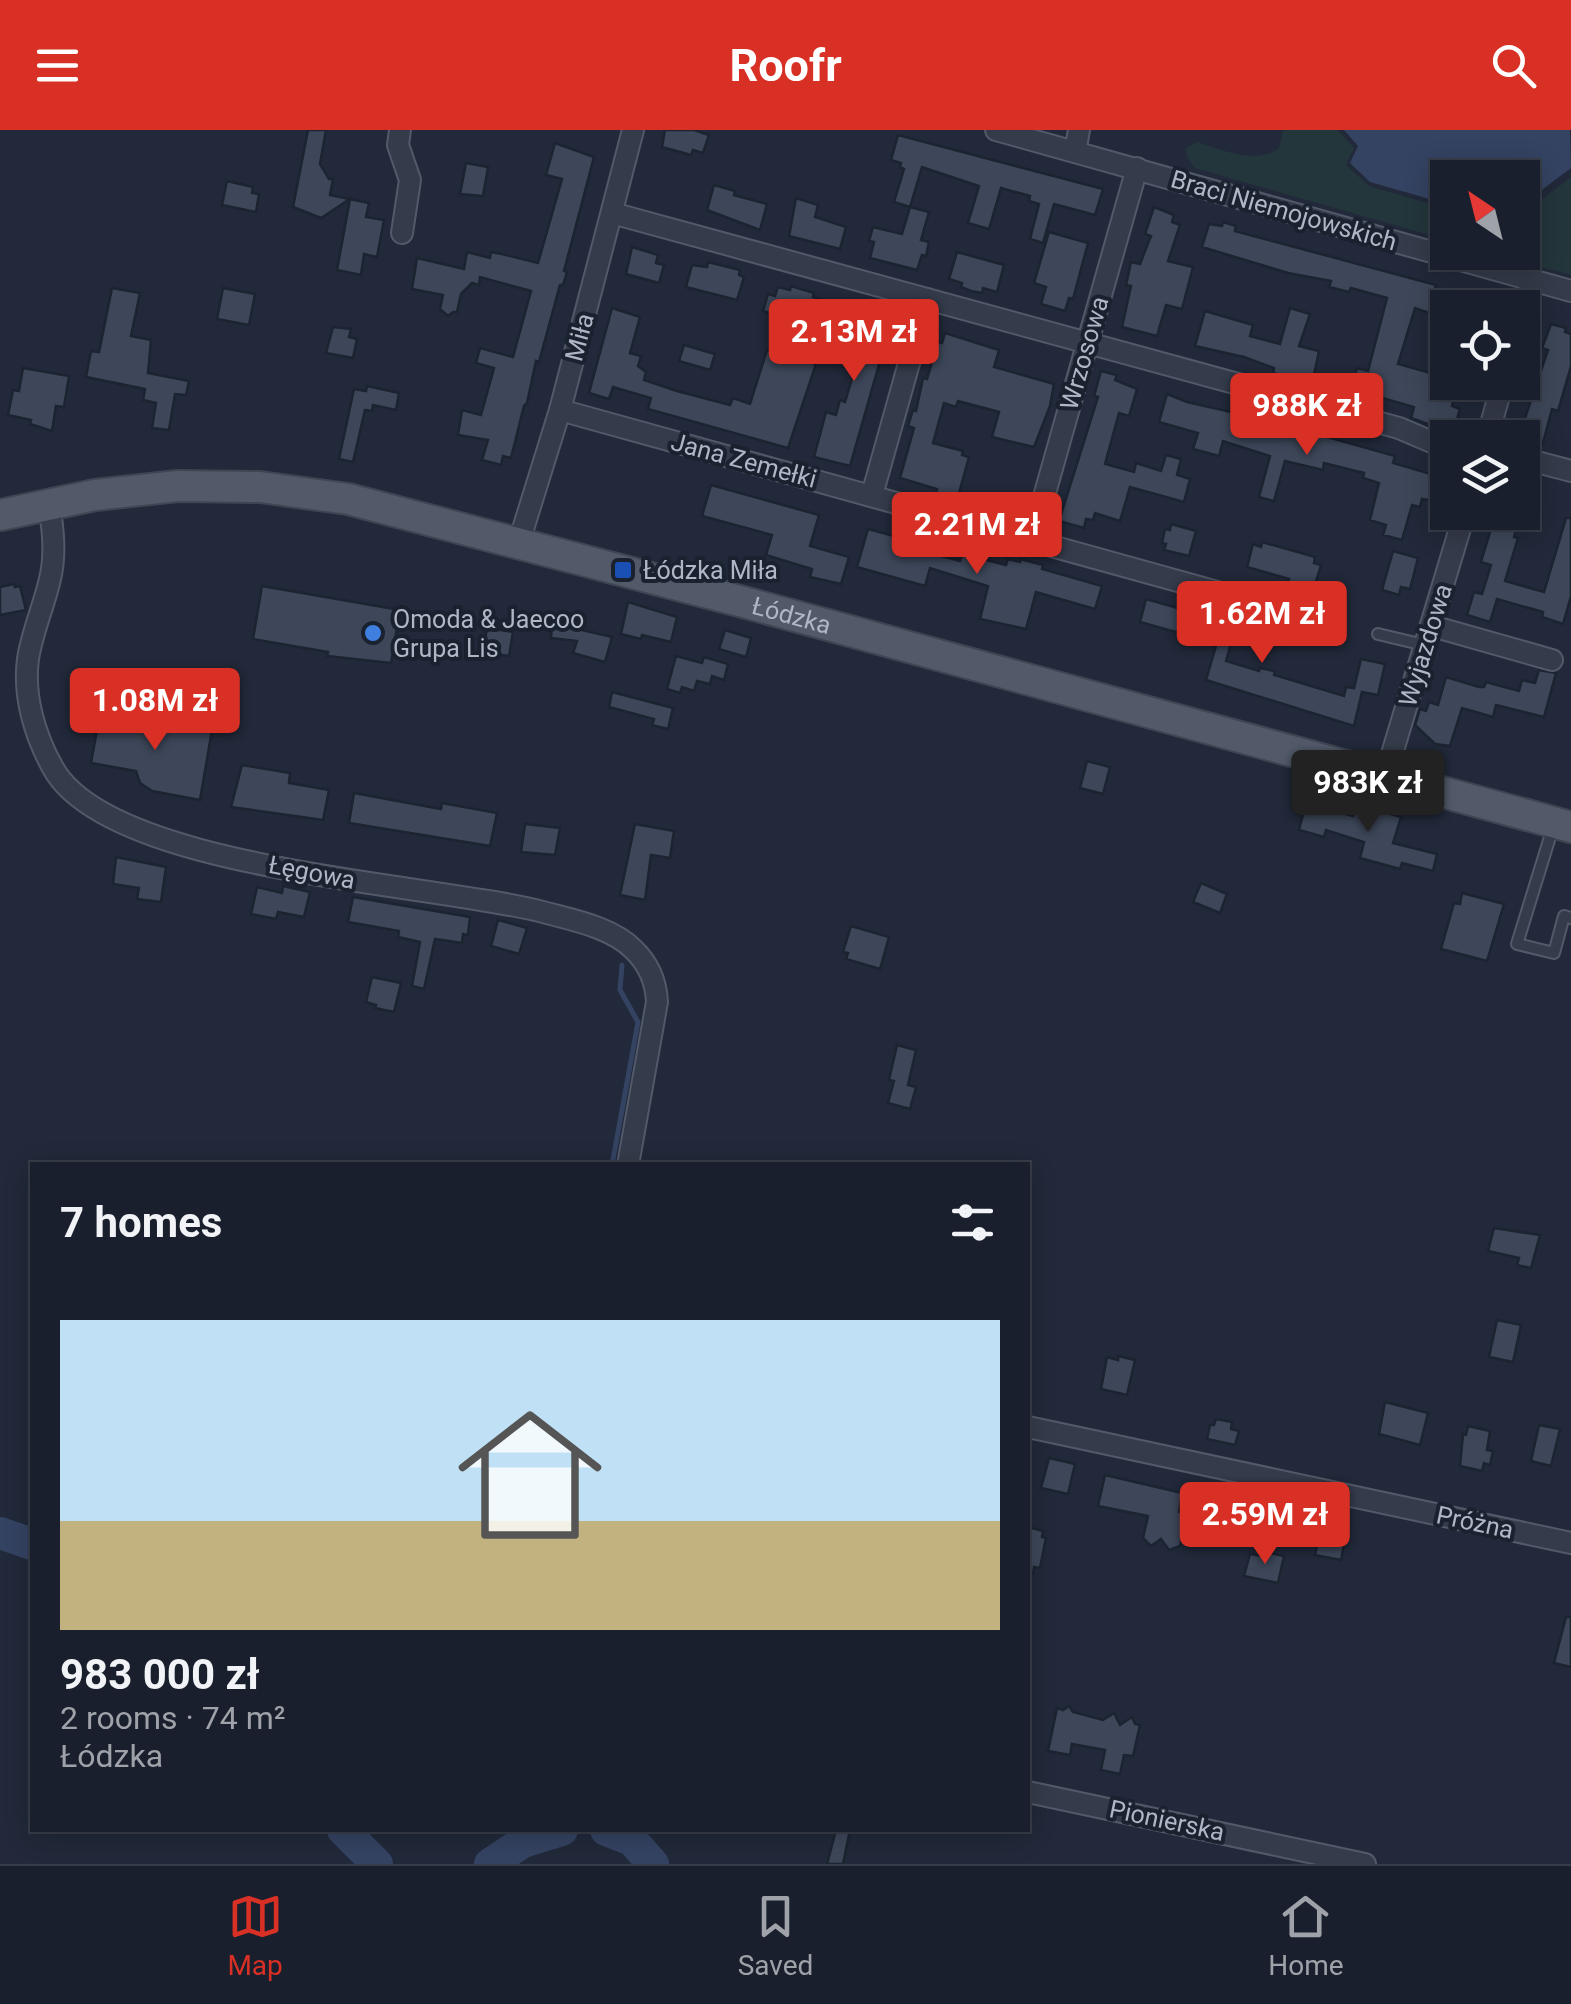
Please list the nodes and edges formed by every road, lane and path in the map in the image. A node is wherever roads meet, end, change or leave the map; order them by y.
1 (400, 130) edge
2 (633, 130) edge
3 (996, 130) edge
4 (1080, 130) edge
5 (1076, 152) junction
6 (1137, 168) junction
7 (612, 212) junction
8 (402, 233) dead end
9 (1532, 280) junction
10 (1529, 290) edge
11 (1571, 291) edge
12 (927, 298) junction
13 (1088, 342) junction
14 (560, 410) junction
15 (1430, 441) edge
16 (1540, 463) edge
17 (1571, 471) edge
18 (872, 495) junction
19 (49, 504) junction
20 (0, 515) edge
21 (1460, 530) edge
22 (1032, 539) junction
23 (519, 542) junction
24 (1333, 624) dead end
25 (1378, 634) dead end
26 (1428, 636) junction
27 (1552, 660) dead end
28 (1385, 777) junction
29 (1563, 825) edge
30 (1571, 918) edge
31 (629, 1162) edge
32 (1030, 1427) edge
33 (1571, 1543) edge
34 (1030, 1792) edge
35 (1365, 1864) edge

1 - 8 street
2 - 7 street, Miła
3 - 5 street, Braci Niemojowskich
4 - 5 street
5 - 6 street, Braci Niemojowskich
6 - 9 street, Braci Niemojowskich
6 - 13 street, Wrzosowa
7 - 12 street
7 - 14 street, Miła
9 - 10 street
9 - 11 street, Braci Niemojowskich
12 - 13 street
12 - 18 street
13 - 15 street
13 - 22 street, Wrzosowa
14 - 18 street, Jana Zemełki
14 - 23 street, Miła
16 - 17 street
18 - 22 street, Jana Zemełki
19 - 20 main road, Łódzka
19 - 23 main road, Łódzka
19 - 31 street, Łęgowa
21 - 26 street, Wyjazdowa
22 - 24 street, Jana Zemełki
23 - 28 main road, Łódzka
25 - 26 lane
26 - 27 street
26 - 28 street, Wyjazdowa
28 - 29 main road, Łódzka
29 - 30 lane
32 - 33 street, Próżna
34 - 35 street, Pionierska

